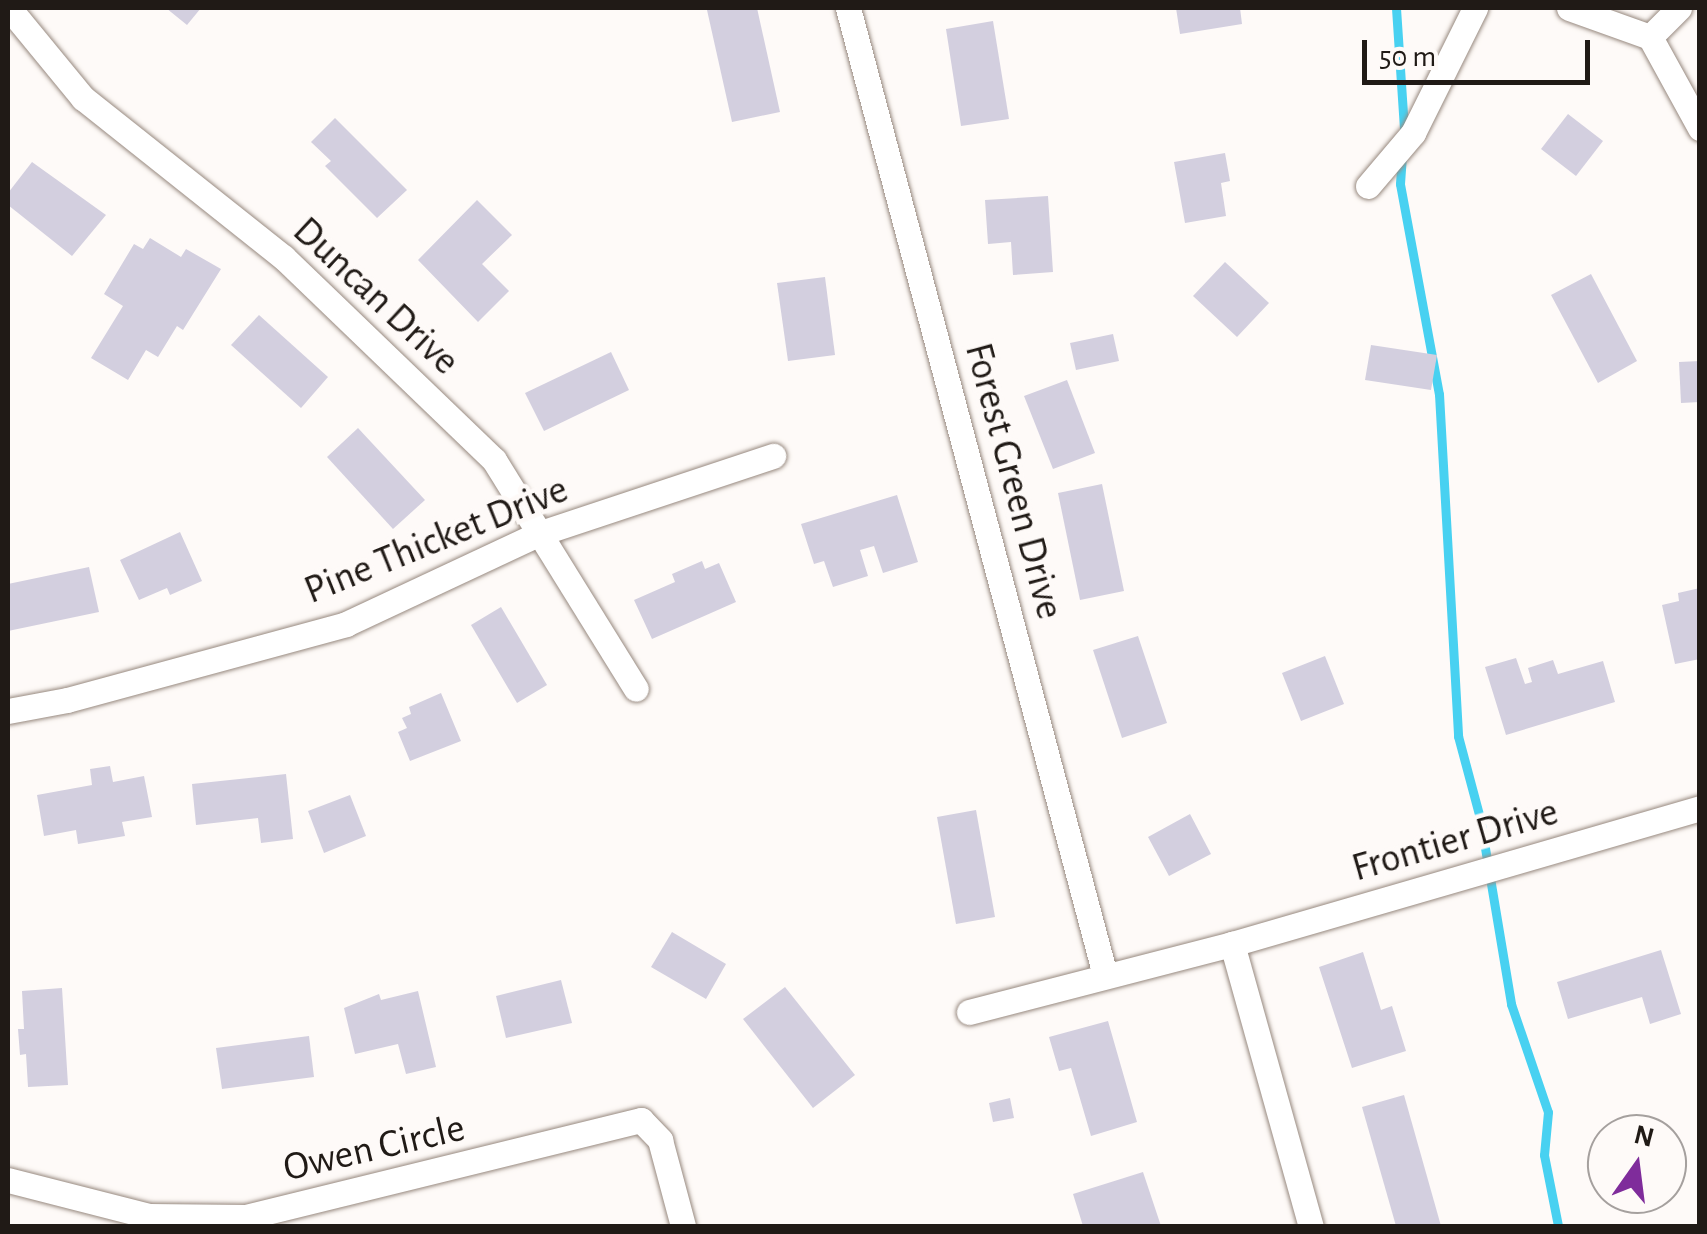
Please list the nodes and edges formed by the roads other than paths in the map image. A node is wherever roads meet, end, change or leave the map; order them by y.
1 (9, 8) edge
2 (848, 8) edge
3 (1475, 8) edge
4 (1569, 8) edge
5 (1680, 8) edge
6 (1650, 37) junction
7 (1700, 128) edge
8 (1368, 186) dead end
9 (773, 456) dead end
10 (538, 534) junction
11 (636, 688) dead end
12 (8, 711) edge
13 (1700, 808) edge
14 (1232, 944) junction
15 (1105, 975) junction
16 (969, 1012) dead end
17 (8, 1180) edge
18 (683, 1226) edge
19 (1311, 1226) edge

1 - 10 street, Duncan Drive
2 - 15 street, Forest Green Drive
3 - 8 street
4 - 6 street
5 - 6 street
6 - 7 street
9 - 10 street, Pine Thicket Drive
10 - 11 street, Duncan Drive
10 - 12 street, Pine Thicket Drive
13 - 14 street, Frontier Drive
14 - 15 street, Frontier Drive
14 - 19 street
15 - 16 street
17 - 18 street, Owen Circle

